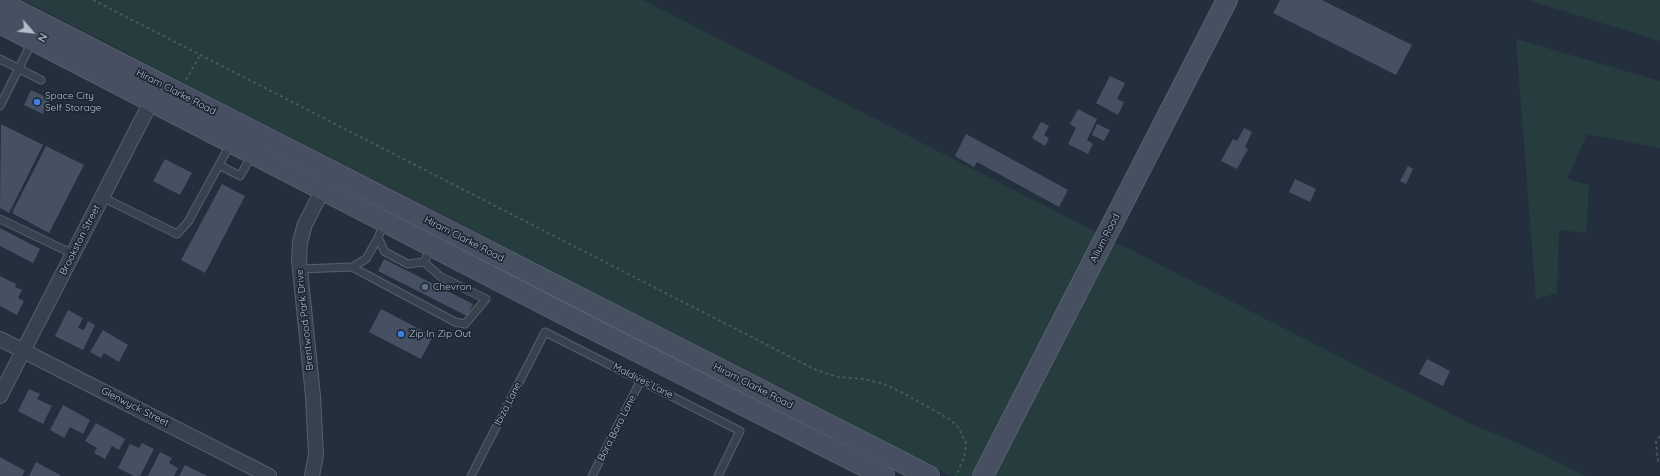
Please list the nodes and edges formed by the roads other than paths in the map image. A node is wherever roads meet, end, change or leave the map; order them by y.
1 (1227, 0) edge
2 (0, 2) edge
3 (0, 23) edge
4 (33, 40) junction
5 (0, 59) edge
6 (18, 68) junction
7 (41, 80) dead end
8 (156, 92) junction
9 (0, 106) edge
10 (231, 142) junction
11 (253, 154) junction
12 (219, 165) junction
13 (332, 172) junction
14 (323, 190) junction
15 (102, 197) junction
16 (0, 219) edge
17 (381, 230) junction
18 (73, 254) junction
19 (428, 254) junction
20 (513, 264) junction
21 (352, 268) junction
22 (300, 269) junction
23 (503, 282) junction
24 (545, 332) joint
25 (651, 334) junction
26 (0, 339) edge
27 (24, 350) junction
28 (642, 354) junction
29 (641, 380) junction
30 (0, 396) edge
31 (788, 404) junction
32 (778, 423) junction
33 (269, 476) edge
34 (312, 476) edge
35 (471, 476) edge
36 (592, 476) edge
37 (718, 476) edge
38 (884, 476) edge
39 (928, 476) edge
40 (983, 476) edge

1 - 40 main road, Allum Road
2 - 8 main road, Hiram Clarke Road
3 - 4 main road, Hiram Clarke Road
4 - 6 lane
4 - 8 main road, Hiram Clarke Road
5 - 6 lane
6 - 7 lane
6 - 9 lane
8 - 10 main road, Hiram Clarke Road
8 - 13 main road, Hiram Clarke Road
8 - 15 street, Brookston Street
10 - 11 main road, Hiram Clarke Road
10 - 12 lane
11 - 12 lane
11 - 14 main road, Hiram Clarke Road
12 - 15 lane
13 - 14 street, Brentwood Park Drive
13 - 20 main road, Hiram Clarke Road
14 - 17 main road, Hiram Clarke Road
14 - 22 street, Brentwood Park Drive
15 - 18 street, Brookston Street
16 - 18 lane
17 - 19 main road, Hiram Clarke Road
17 - 19 lane
17 - 21 lane
18 - 27 street, Brookston Street
19 - 21 lane
19 - 23 main road, Hiram Clarke Road
20 - 23 main road
20 - 25 main road, Hiram Clarke Road
21 - 22 lane
22 - 34 street, Brentwood Park Drive
23 - 28 main road, Hiram Clarke Road
24 - 29 lane, Maldives Lane
24 - 35 lane, Ibiza Lane
25 - 28 main road
25 - 31 main road, Hiram Clarke Road
26 - 27 street, Glenwyck Street
27 - 30 street, Brookston Street
27 - 33 street, Glenwyck Street
28 - 32 main road, Hiram Clarke Road
29 - 36 lane, Bora Bora Lane
29 - 37 lane, Maldives Lane
31 - 32 main road
31 - 39 main road, Hiram Clarke Road
32 - 38 main road, Hiram Clarke Road

